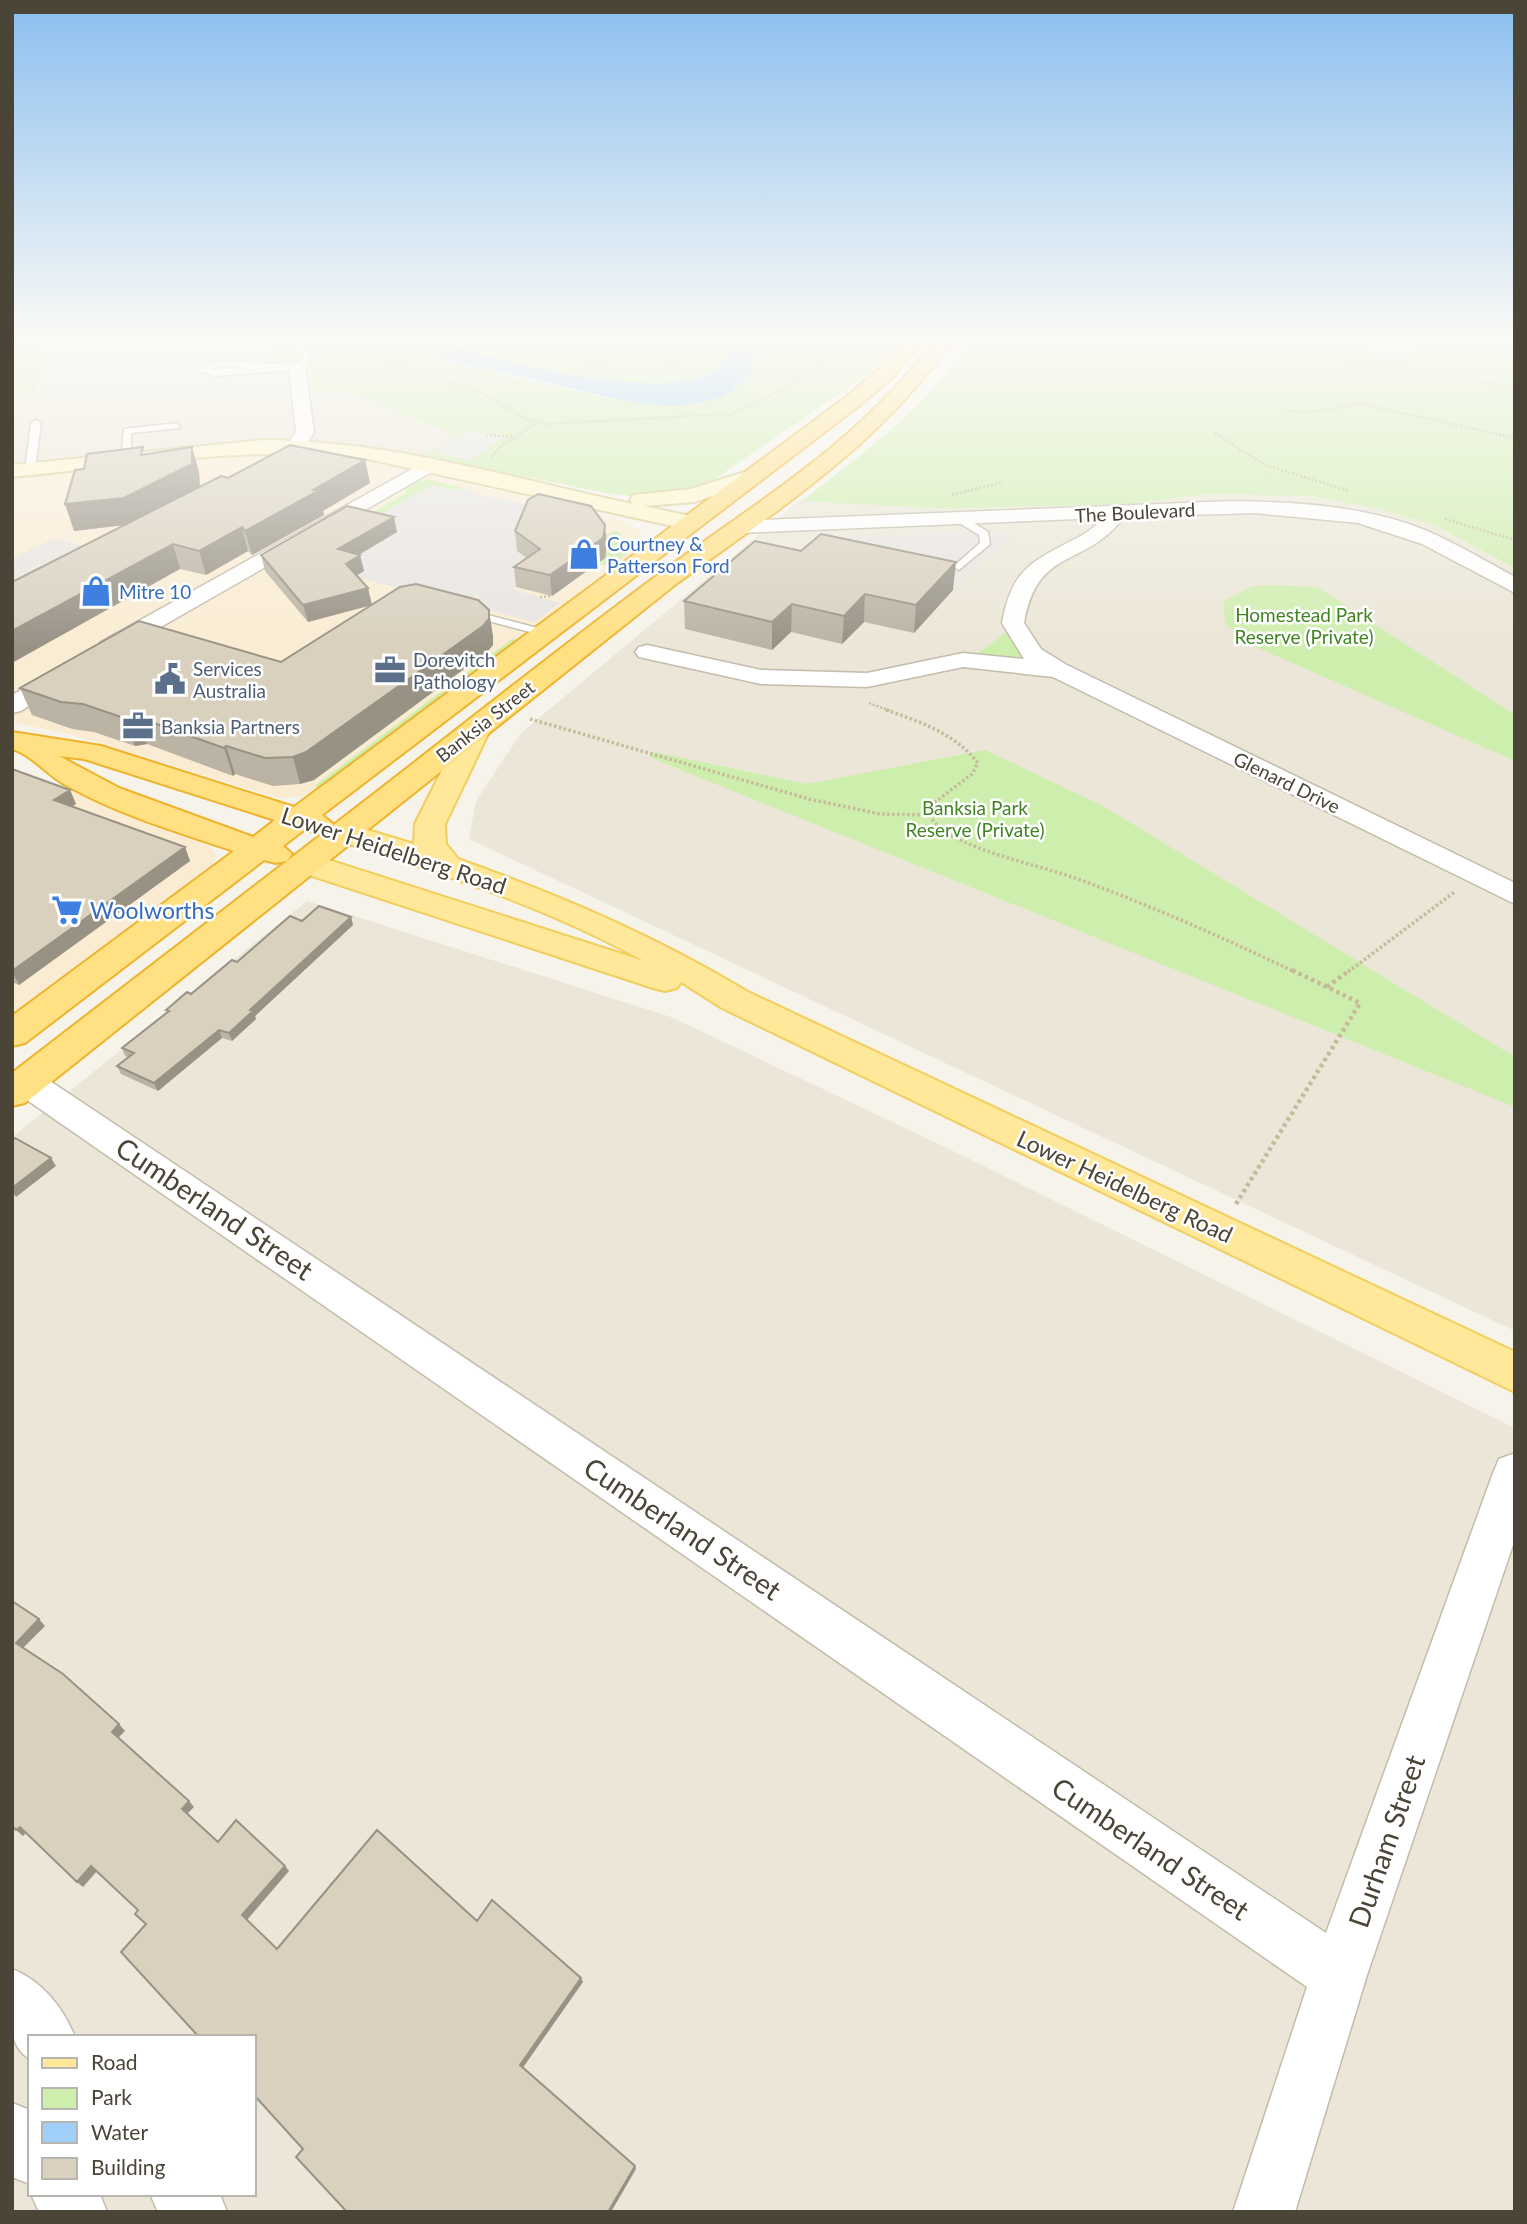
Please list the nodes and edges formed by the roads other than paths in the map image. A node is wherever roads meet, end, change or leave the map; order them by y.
1 (30, 442) edge
2 (127, 442) edge
3 (297, 442) edge
4 (797, 442) edge
5 (847, 442) edge
6 (294, 445) junction
7 (126, 459) junction
8 (274, 465) edge
9 (428, 466) junction
10 (21, 470) edge
11 (754, 475) junction
12 (555, 494) junction
13 (637, 512) junction
14 (1116, 513) junction
15 (1076, 514) junction
16 (962, 520) junction
17 (691, 523) junction
18 (740, 527) junction
19 (1098, 535) junction
20 (646, 557) junction
21 (959, 567) dead end
22 (1515, 586) edge
23 (456, 610) edge
24 (1013, 623) junction
25 (134, 633) junction
26 (545, 633) junction
27 (157, 639) edge
28 (647, 652) dead end
29 (963, 660) junction
30 (1058, 670) junction
31 (41, 685) junction
32 (12, 695) edge
33 (12, 706) edge
34 (477, 728) junction
35 (24, 744) edge
36 (299, 818) junction
37 (344, 832) junction
38 (258, 848) junction
39 (304, 863) junction
40 (446, 864) junction
41 (1515, 895) edge
42 (735, 1000) junction
43 (12, 1034) edge
44 (19, 1087) edge
45 (1515, 1373) edge
46 (1515, 1473) edge
47 (1339, 1975) junction
48 (12, 1997) edge
49 (44, 2035) edge
50 (12, 2133) edge
51 (28, 2152) edge
52 (64, 2196) edge
53 (183, 2196) edge
54 (76, 2212) edge
55 (196, 2212) edge
56 (1264, 2212) edge

1 - 10 lane
2 - 7 lane
3 - 6 street
4 - 11 highway, Banksia Street
5 - 18 highway, Banksia Street
6 - 7 main road
6 - 8 street
6 - 9 main road
7 - 10 main road
9 - 12 main road
9 - 25 street
11 - 12 main road
11 - 17 highway, Banksia Street
12 - 13 main road
13 - 17 main road
13 - 20 main road
14 - 15 street, The Boulevard
14 - 19 street
14 - 22 street, The Boulevard
15 - 16 street, The Boulevard
15 - 19 street
16 - 18 street, The Boulevard
16 - 21 lane
17 - 18 highway
17 - 20 highway, Banksia Street
18 - 34 highway, Banksia Street
19 - 24 street
20 - 26 highway, Banksia Street
23 - 26 lane
24 - 29 street, Glenard Drive
24 - 30 street, Glenard Drive
25 - 27 lane
25 - 31 street
26 - 36 highway, Banksia Street
28 - 29 street, Glenard Drive
29 - 30 street, Glenard Drive
30 - 41 street, Glenard Drive
31 - 32 street
31 - 33 street
34 - 37 highway, Banksia Street
34 - 40 main road
35 - 36 highway, Lower Heidelberg Road
35 - 38 highway, Lower Heidelberg Road
36 - 37 highway, Lower Heidelberg Road
36 - 38 highway, Banksia Street
37 - 39 highway, Banksia Street
37 - 40 main road, Lower Heidelberg Road
38 - 39 highway, Lower Heidelberg Road
38 - 43 highway, Banksia Street
39 - 42 main road, Lower Heidelberg Road
39 - 44 highway, Banksia Street
40 - 42 main road, Lower Heidelberg Road
42 - 45 main road, Lower Heidelberg Road
44 - 47 street, Cumberland Street
46 - 47 street, Durham Street
47 - 56 street, Durham Street
48 - 49 street
50 - 51 street
52 - 54 street
53 - 55 street

